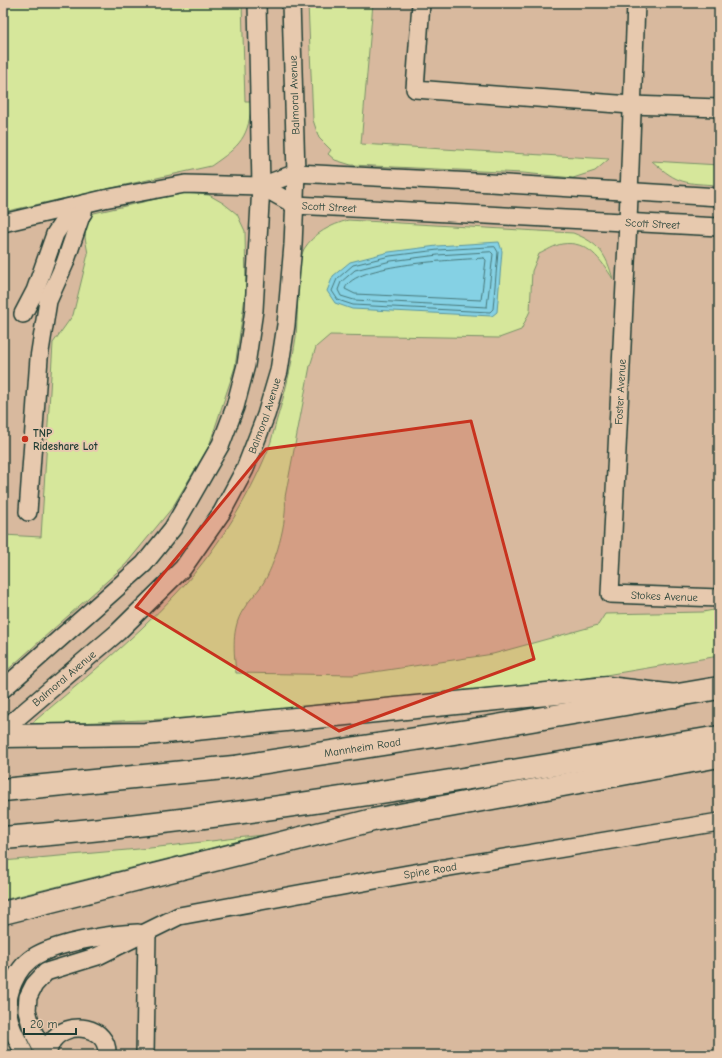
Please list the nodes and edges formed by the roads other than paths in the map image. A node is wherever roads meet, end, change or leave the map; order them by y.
1 (257, 3) edge
2 (291, 3) edge
3 (421, 3) edge
4 (636, 3) edge
5 (631, 105) junction
6 (719, 108) edge
7 (296, 173) junction
8 (261, 186) junction
9 (630, 191) junction
10 (719, 197) edge
11 (295, 205) junction
12 (84, 208) junction
13 (628, 222) junction
14 (3, 223) edge
15 (719, 227) edge
16 (23, 314) dead end
17 (28, 512) dead end
18 (610, 594) joint
19 (719, 598) edge
20 (719, 688) edge
21 (3, 689) edge
22 (676, 696) junction
23 (3, 730) edge
24 (3, 736) edge
25 (719, 737) edge
26 (719, 756) edge
27 (3, 790) edge
28 (719, 822) edge
29 (3, 838) edge
30 (3, 913) edge
31 (147, 933) junction
32 (25, 1055) edge
33 (45, 1055) edge
34 (107, 1055) edge
35 (145, 1055) edge

1 - 8 street
2 - 7 street, Balmoral Avenue
3 - 5 street
4 - 5 street, Foster Avenue
5 - 6 street
5 - 9 street, Foster Avenue
7 - 8 street
7 - 9 street
7 - 11 street, Balmoral Avenue
8 - 11 street, Scott Street
8 - 12 street
8 - 21 street
9 - 10 street
9 - 13 street, Foster Avenue
11 - 13 street, Scott Street
11 - 23 street, Balmoral Avenue
12 - 14 street
12 - 16 street
12 - 17 street
13 - 15 street, Scott Street
13 - 18 street, Foster Avenue
18 - 19 street, Stokes Avenue
20 - 22 main road, Mannheim Road
22 - 24 main road
22 - 27 main road, Mannheim Road
25 - 29 main road
26 - 30 main road
28 - 31 street, Spine Road
31 - 32 street
31 - 33 street, Spine Road
31 - 35 street
33 - 34 street

